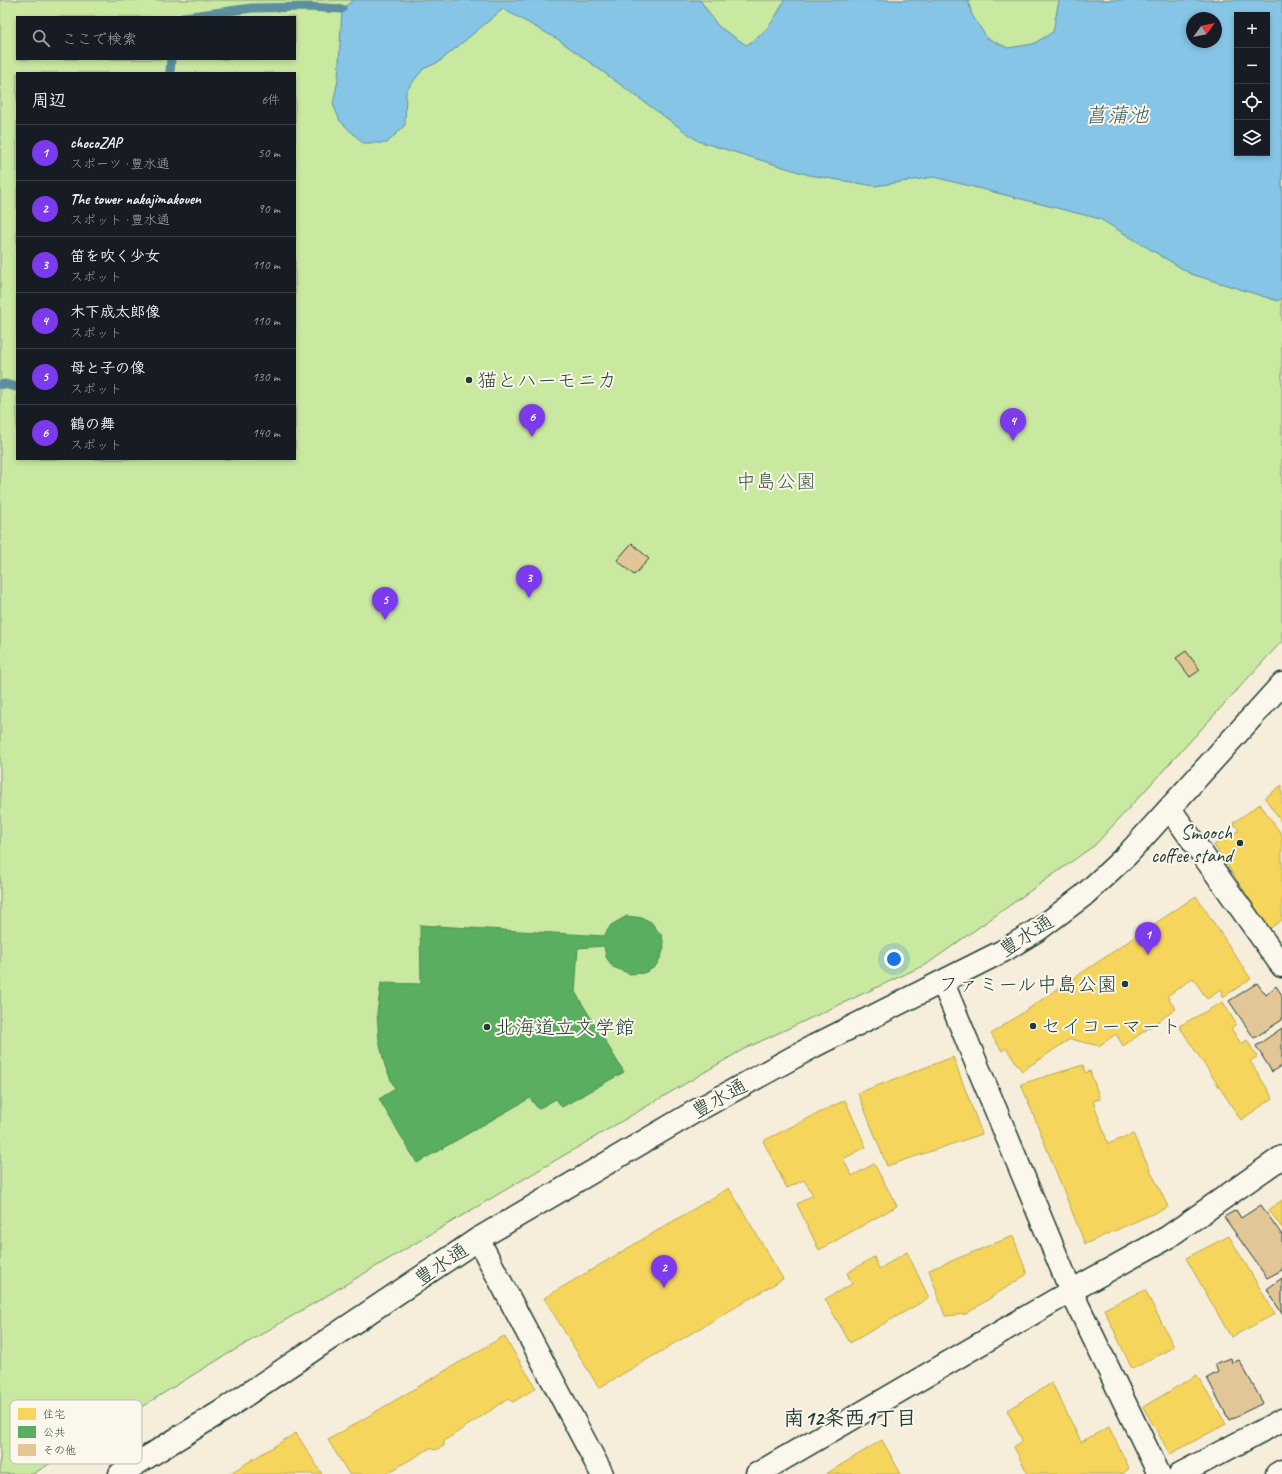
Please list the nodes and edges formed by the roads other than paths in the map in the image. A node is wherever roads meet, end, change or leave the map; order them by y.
1 (1282, 684) edge
2 (1170, 809) junction
3 (1282, 966) edge
4 (943, 983) junction
5 (1282, 1157) edge
6 (478, 1239) junction
7 (1071, 1291) junction
8 (1282, 1420) edge
9 (142, 1460) edge
10 (136, 1464) edge
11 (1282, 1471) edge
12 (120, 1474) edge
13 (602, 1474) edge
14 (757, 1474) edge
15 (1159, 1474) edge
16 (1180, 1474) edge
17 (1278, 1474) edge

1 - 2 street, 豊水通
2 - 3 street
2 - 4 street, 豊水通
4 - 6 street, 豊水通
4 - 7 street
5 - 7 street
6 - 9 street, 豊水通
6 - 13 street
7 - 14 street
7 - 15 street
8 - 16 street
10 - 12 street, 豊水通
11 - 17 street

